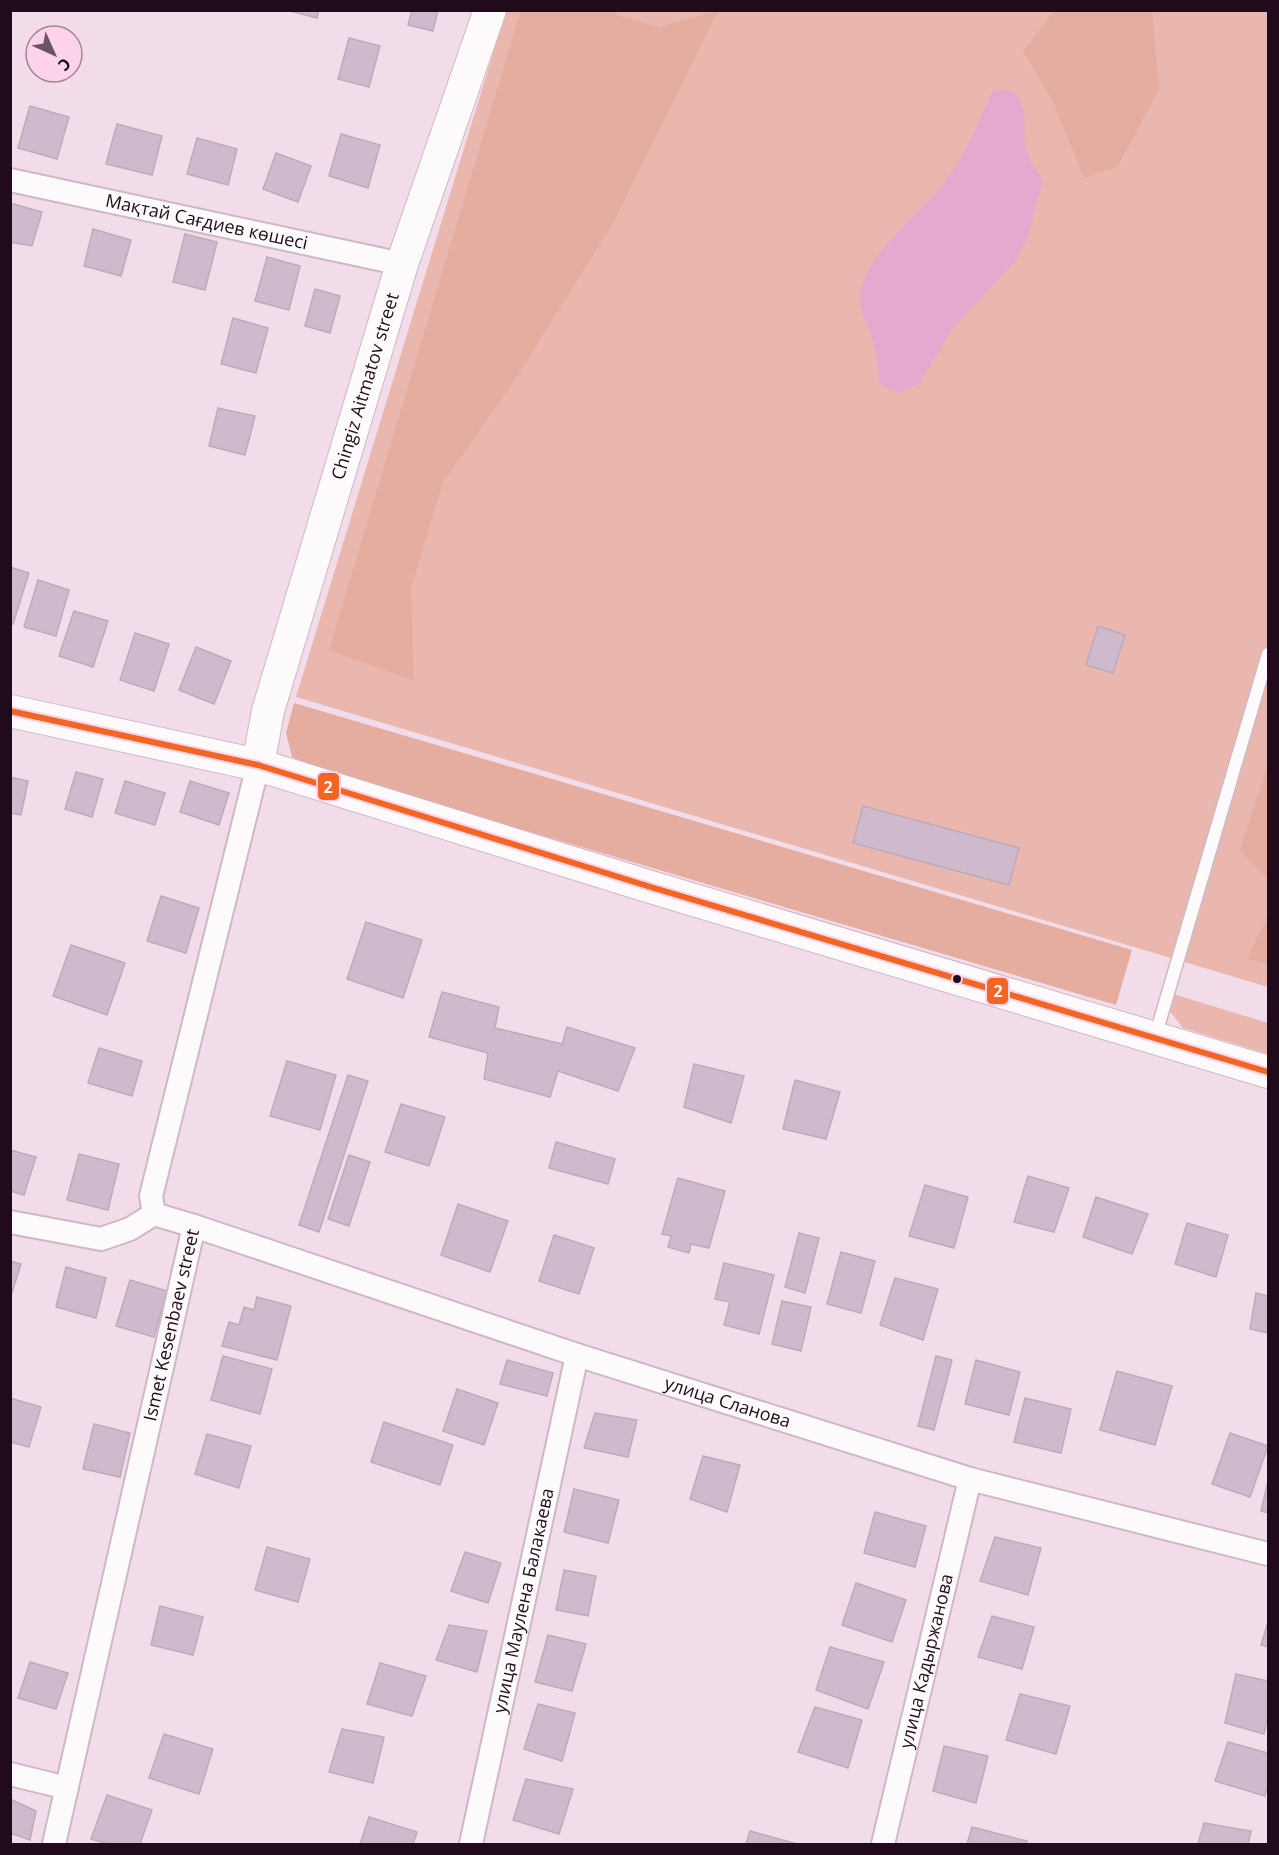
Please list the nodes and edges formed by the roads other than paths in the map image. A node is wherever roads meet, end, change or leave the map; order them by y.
1 (490, 10) edge
2 (10, 180) edge
3 (402, 264) junction
4 (1269, 654) edge
5 (10, 711) edge
6 (258, 765) junction
7 (1155, 1038) junction
8 (1269, 1072) edge
9 (154, 1214) junction
10 (10, 1222) edge
11 (194, 1226) junction
12 (577, 1356) junction
13 (970, 1479) junction
14 (1269, 1554) edge
15 (10, 1774) edge
16 (67, 1788) junction
17 (54, 1845) edge
18 (471, 1845) edge
19 (883, 1845) edge

1 - 3 main road, Chingiz Aitmatov street
2 - 3 street, Мақтай Сағдиев көшесі
3 - 6 main road, Chingiz Aitmatov street
4 - 7 lane
5 - 6 main road
6 - 7 main road
6 - 9 street, Ismet Kesenbaev street
7 - 8 main road
9 - 10 street
9 - 11 street, Ismet Kesenbaev street
11 - 12 street, улица Сланова
11 - 16 street, Ismet Kesenbaev street
12 - 13 street, улица Сланова
12 - 18 street, улица Маулена Балакаева
13 - 14 street, улица Сланова
13 - 19 street, улица Кадыржанова
15 - 16 street
16 - 17 street, Ismet Kesenbaev street

